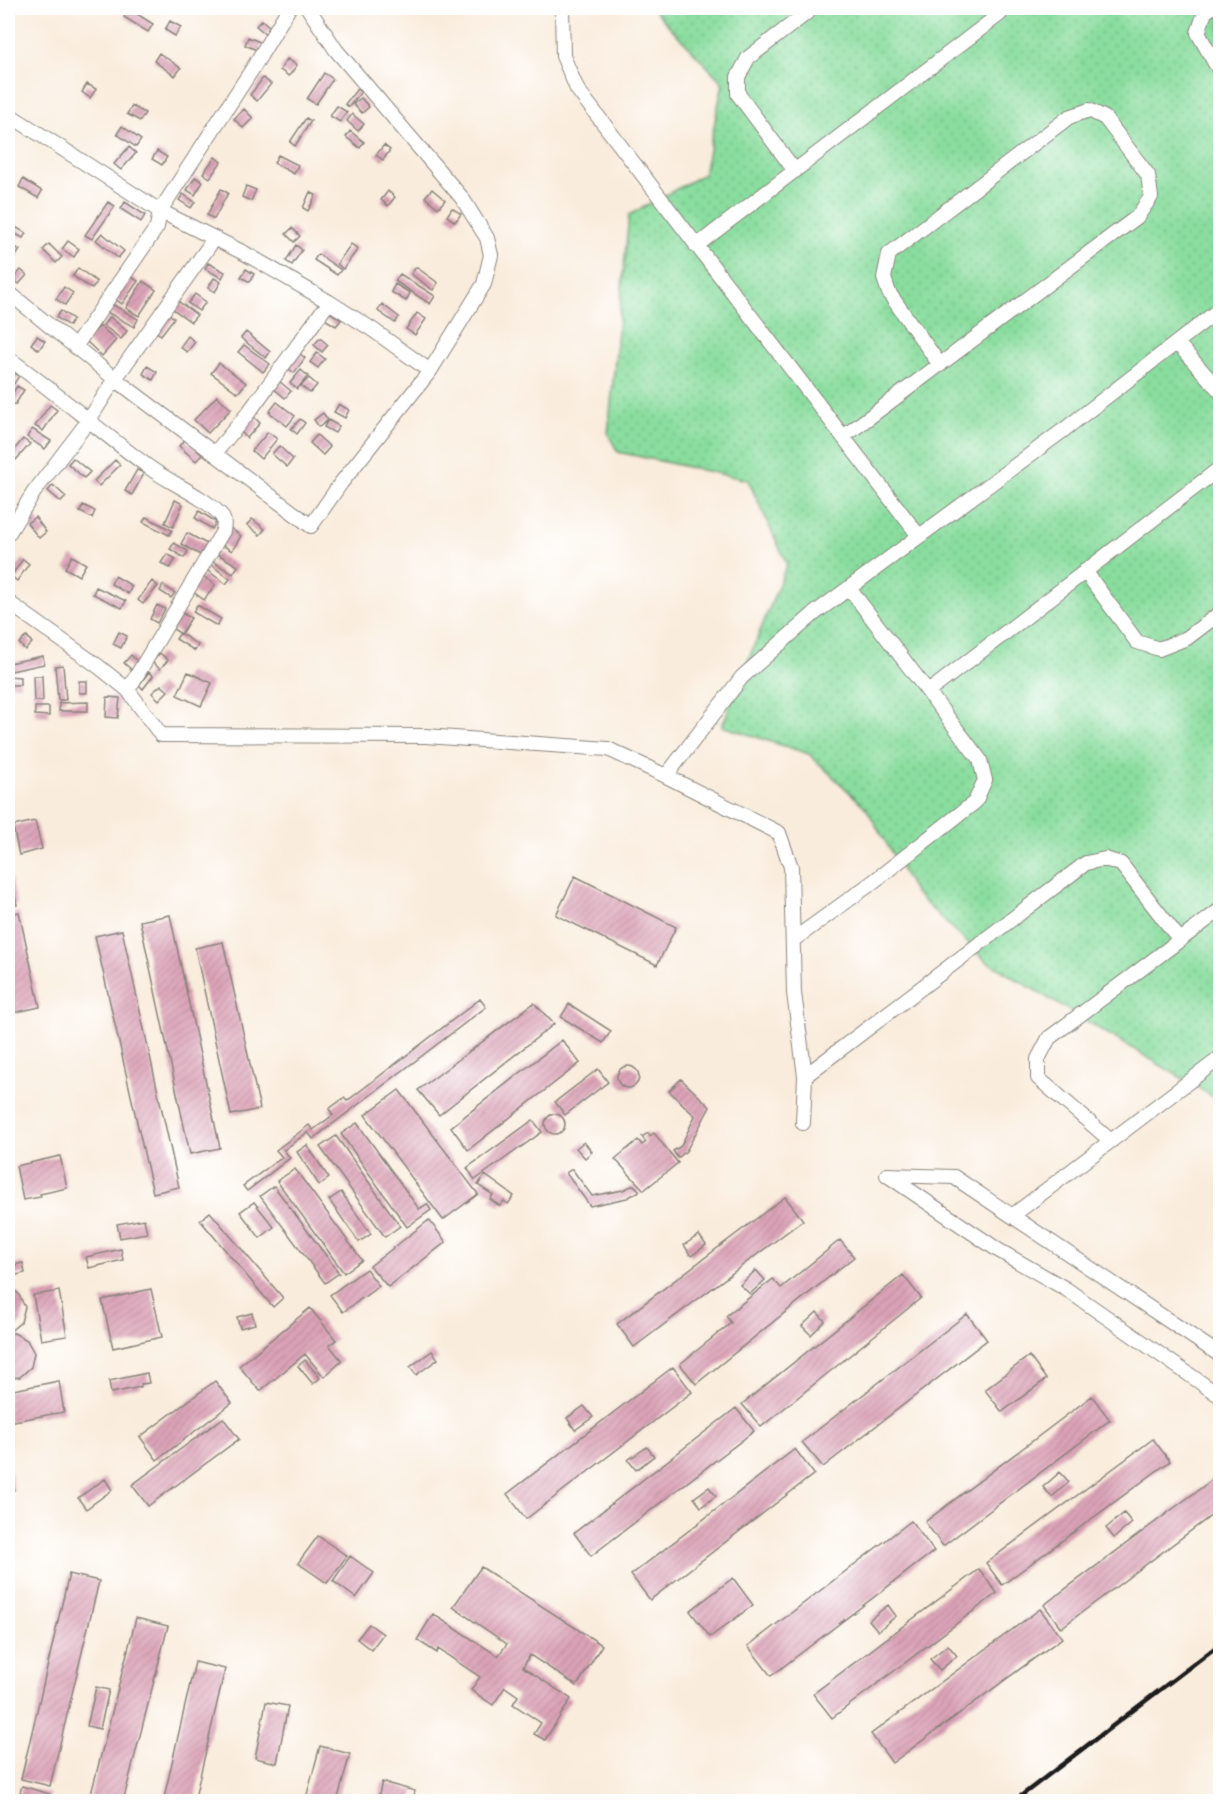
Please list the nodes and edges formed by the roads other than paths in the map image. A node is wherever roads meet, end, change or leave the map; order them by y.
1 (290, 8) edge
2 (308, 8) edge
3 (562, 8) edge
4 (813, 8) edge
5 (1002, 8) edge
6 (1211, 8) edge
7 (1221, 72) edge
8 (8, 114) edge
9 (795, 171) junction
10 (160, 211) junction
11 (214, 239) junction
12 (696, 246) junction
13 (8, 292) edge
14 (329, 302) junction
15 (1221, 309) edge
16 (1177, 343) junction
17 (75, 347) junction
18 (8, 358) edge
19 (940, 365) junction
20 (430, 371) junction
21 (115, 379) junction
22 (1221, 391) edge
23 (89, 420) junction
24 (843, 437) junction
25 (215, 453) junction
26 (1221, 468) edge
27 (8, 534) edge
28 (919, 536) junction
29 (1085, 571) junction
30 (849, 588) junction
31 (8, 602) edge
32 (1221, 613) edge
33 (128, 690) junction
34 (928, 692) junction
35 (666, 776) junction
36 (1221, 910) edge
37 (793, 940) junction
38 (1180, 940) junction
39 (1221, 1058) edge
40 (805, 1076) junction
41 (803, 1123) dead end
42 (1111, 1141) junction
43 (1012, 1216) junction
44 (1219, 1352) edge
45 (1221, 1396) edge

1 - 10 street
2 - 20 street
3 - 12 street
4 - 9 street
5 - 9 street
6 - 7 street
8 - 10 street
9 - 12 street
10 - 11 street
10 - 17 street
11 - 14 street
11 - 21 street
12 - 24 street
13 - 17 street
14 - 20 street
14 - 25 street
15 - 16 street
16 - 22 street
16 - 28 street
17 - 21 street
18 - 23 street
19 - 19 street
19 - 24 street
20 - 25 street
21 - 23 street
21 - 25 street
23 - 27 street
23 - 33 street
24 - 28 street
26 - 29 street
28 - 30 street
29 - 32 street
29 - 34 street
30 - 34 street
30 - 35 street
31 - 33 street
33 - 35 street
34 - 37 street
35 - 37 street
36 - 38 street
37 - 40 street
38 - 40 street
38 - 42 street
39 - 42 street
40 - 41 street
42 - 43 street
43 - 44 street
43 - 45 street

